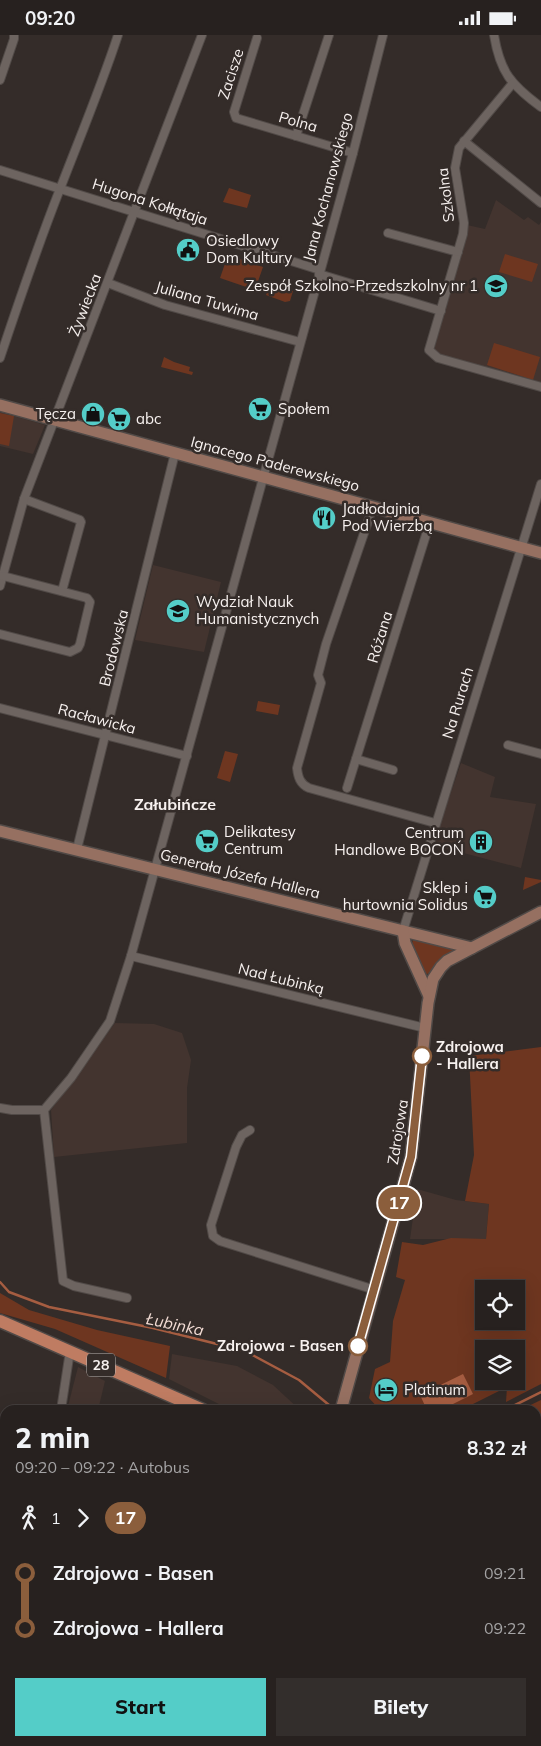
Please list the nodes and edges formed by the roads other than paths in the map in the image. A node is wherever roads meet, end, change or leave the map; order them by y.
1 (14, 35) edge
2 (118, 35) edge
3 (202, 35) edge
4 (329, 35) edge
5 (383, 35) edge
6 (494, 35) edge
7 (257, 38) dead end
8 (0, 80) edge
9 (513, 83) junction
10 (541, 107) edge
11 (236, 118) joint
12 (296, 136) junction
13 (464, 141) junction
14 (353, 153) junction
15 (0, 170) edge
16 (60, 188) junction
17 (541, 203) edge
18 (135, 212) junction
19 (388, 233) dead end
20 (458, 253) junction
21 (319, 272) junction
22 (108, 283) junction
23 (441, 311) junction
24 (300, 342) junction
25 (0, 358) edge
26 (541, 387) edge
27 (0, 405) edge
28 (54, 420) junction
29 (175, 453) junction
30 (263, 476) junction
31 (541, 484) edge
32 (24, 499) junction
33 (373, 507) junction
34 (430, 522) junction
35 (522, 547) junction
36 (541, 553) edge
37 (3, 576) junction
38 (0, 586) edge
39 (62, 591) junction
40 (0, 634) edge
41 (0, 708) edge
42 (105, 735) junction
43 (508, 745) dead end
44 (541, 754) edge
45 (186, 756) junction
46 (356, 759) junction
47 (393, 770) dead end
48 (347, 789) dead end
49 (435, 823) junction
50 (0, 831) edge
51 (77, 849) junction
52 (156, 869) junction
53 (541, 912) edge
54 (403, 931) junction
55 (472, 948) junction
56 (131, 956) junction
57 (429, 995) junction
58 (425, 1028) junction
59 (0, 1108) edge
60 (44, 1110) junction
61 (250, 1130) dead end
62 (375, 1290) junction
63 (127, 1298) dead end
64 (0, 1321) edge
65 (70, 1351) junction
66 (62, 1405) edge
67 (192, 1405) edge
68 (342, 1405) edge

1 - 8 street
2 - 16 street
3 - 18 street, Żywiecka
4 - 12 street
5 - 14 street, Jana Kochanowskiego
6 - 9 street
7 - 11 street, Zacisze
9 - 10 street
9 - 13 street, Szkolna
11 - 12 street, Polna
12 - 14 street, Polna
13 - 17 street
13 - 20 street, Szkolna
14 - 21 street, Jana Kochanowskiego
15 - 16 street, Hugona Kołłątaja
16 - 18 street, Hugona Kołłątaja
16 - 25 street
18 - 21 street, Hugona Kołłątaja
18 - 22 street, Żywiecka
19 - 20 street
20 - 23 street, Szkolna
21 - 23 street, Hugona Kołłątaja
21 - 24 street, Jana Kochanowskiego
22 - 24 street, Juliana Tuwima
22 - 28 street, Żywiecka
23 - 26 street, Szkolna
24 - 30 street, Jana Kochanowskiego
27 - 28 street, Ignacego Paderewskiego
28 - 29 street, Ignacego Paderewskiego
28 - 32 street, Żywiecka
29 - 30 street, Ignacego Paderewskiego
29 - 42 street, Brodowska
30 - 33 street, Ignacego Paderewskiego
30 - 45 street, Jana Kochanowskiego
31 - 35 street, Na Rurach
32 - 37 street, Żywiecka
32 - 39 street
33 - 34 street, Ignacego Paderewskiego
33 - 49 street
34 - 35 street, Ignacego Paderewskiego
34 - 46 street, Różana
35 - 36 street, Ignacego Paderewskiego
35 - 49 street, Na Rurach
37 - 38 street, Żywiecka
37 - 39 street
39 - 40 street
41 - 42 street, Racławicka
42 - 45 street, Racławicka
42 - 51 street, Brodowska
43 - 44 street
45 - 52 street, Jana Kochanowskiego
46 - 47 street
46 - 48 street, Różana
49 - 54 street, Na Rurach
50 - 51 street, Generała Józefa Hallera
51 - 52 street, Generała Józefa Hallera
52 - 54 street, Generała Józefa Hallera
52 - 56 street, Jana Kochanowskiego
53 - 55 street, Zdrojowa
54 - 55 street, Generała Józefa Hallera
54 - 57 street
55 - 57 street, Zdrojowa
56 - 58 street, Nad Łubinką
56 - 60 street, Jana Kochanowskiego
57 - 58 street, Zdrojowa
58 - 62 street, Zdrojowa
59 - 60 street
60 - 63 street
61 - 62 street
62 - 68 street, Zdrojowa
64 - 65 main road, 28
65 - 66 street
65 - 67 main road, 28

